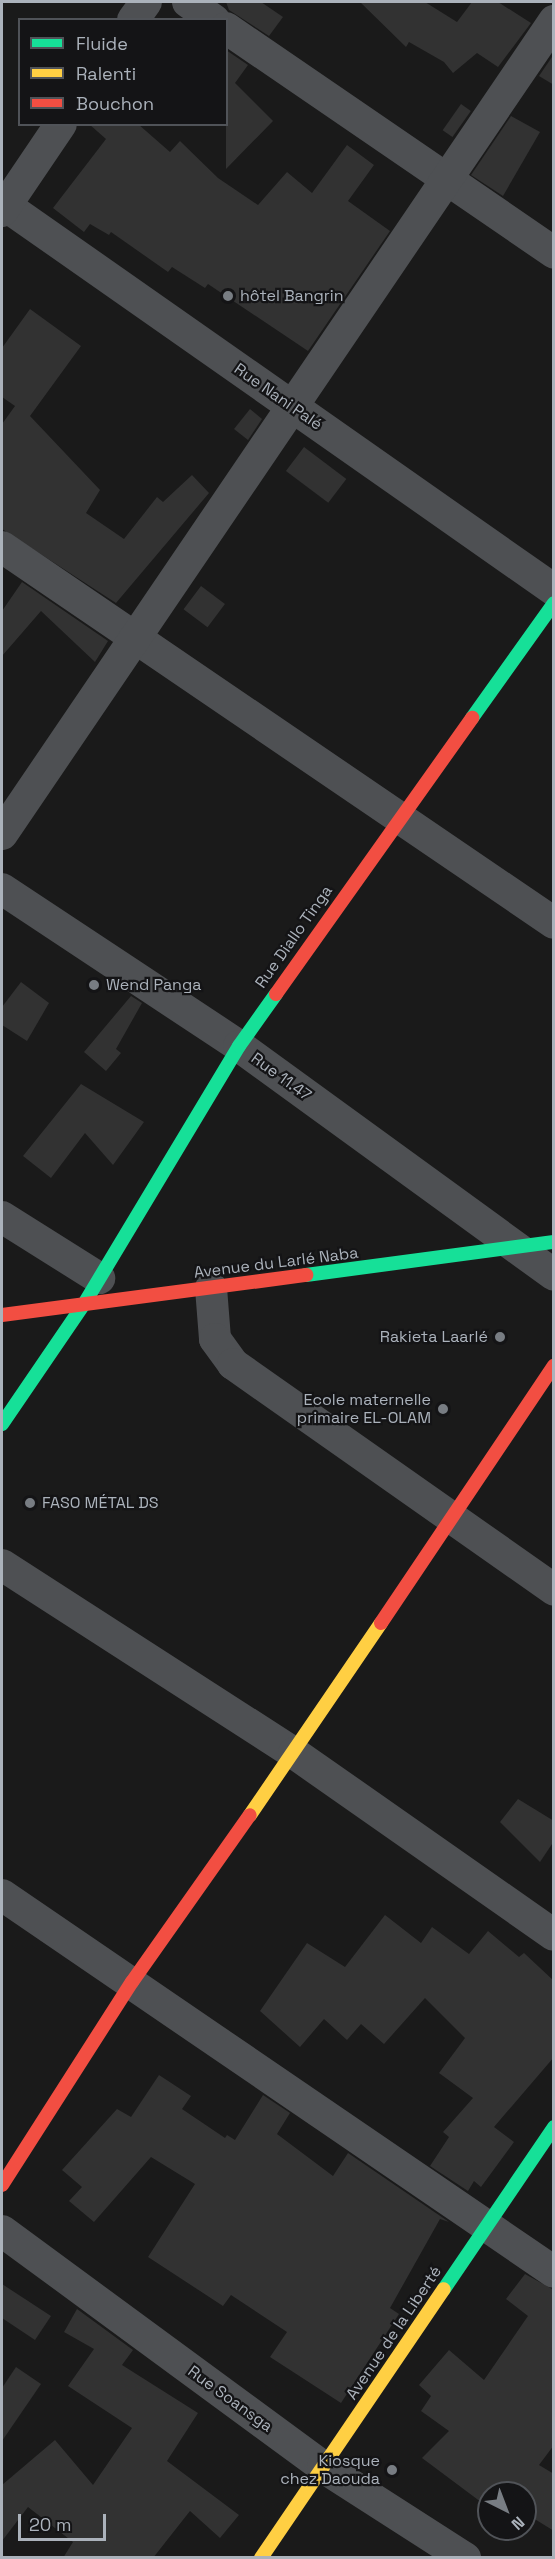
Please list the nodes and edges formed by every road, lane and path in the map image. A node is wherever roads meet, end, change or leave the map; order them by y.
1 (146, 2) edge
2 (188, 2) edge
3 (134, 18) edge
4 (211, 18) edge
5 (554, 21) edge
6 (228, 29) edge
7 (60, 126) edge
8 (448, 181) junction
9 (3, 207) edge
10 (554, 253) edge
11 (292, 407) junction
12 (2, 547) edge
13 (554, 590) edge
14 (554, 603) edge
15 (134, 642) junction
16 (396, 819) junction
17 (2, 834) edge
18 (2, 889) edge
19 (554, 923) edge
20 (238, 1046) junction
21 (2, 1217) edge
22 (554, 1242) edge
23 (511, 1248) junction
24 (554, 1275) edge
25 (211, 1288) junction
26 (91, 1291) junction
27 (2, 1315) edge
28 (554, 1366) edge
29 (2, 1424) edge
30 (449, 1519) junction
31 (2, 1565) edge
32 (554, 1590) edge
33 (294, 1753) junction
34 (2, 1895) edge
35 (554, 1935) edge
36 (132, 1982) junction
37 (554, 2127) edge
38 (2, 2185) edge
39 (485, 2226) junction
40 (2, 2231) edge
41 (554, 2272) edge
42 (323, 2467) junction
43 (261, 2558) edge
44 (465, 2558) edge

1 - 3 street
2 - 4 street
5 - 8 street
6 - 8 street
7 - 9 street
8 - 10 street
8 - 11 street
9 - 11 street, Rue Nani Palé
11 - 13 street, Rue Nani Palé
11 - 15 street
12 - 15 street
14 - 16 street, Rue Diallo Tinga
15 - 16 street
15 - 17 street
16 - 19 street
16 - 20 street, Rue Diallo Tinga
18 - 20 street, Rue 11.47
20 - 23 street, Rue 11.47
20 - 26 street, Rue Diallo Tinga
21 - 26 street
22 - 23 street, Avenue du Larlé Naba
23 - 24 street, Rue 11.47
23 - 25 street, Avenue du Larlé Naba
25 - 26 street, Avenue du Larlé Naba
25 - 30 street
26 - 27 street, Avenue du Larlé Naba
26 - 29 street, Rue Diallo Tinga
28 - 30 street
30 - 32 street
30 - 33 street
31 - 33 street
33 - 35 street
33 - 36 street
34 - 36 street
36 - 38 street
36 - 39 street
37 - 39 street, Avenue de la Liberté
39 - 41 street
39 - 42 street, Avenue de la Liberté
40 - 42 street, Rue Soansga
42 - 43 street, Avenue de la Liberté
42 - 44 street, Rue Soansga

